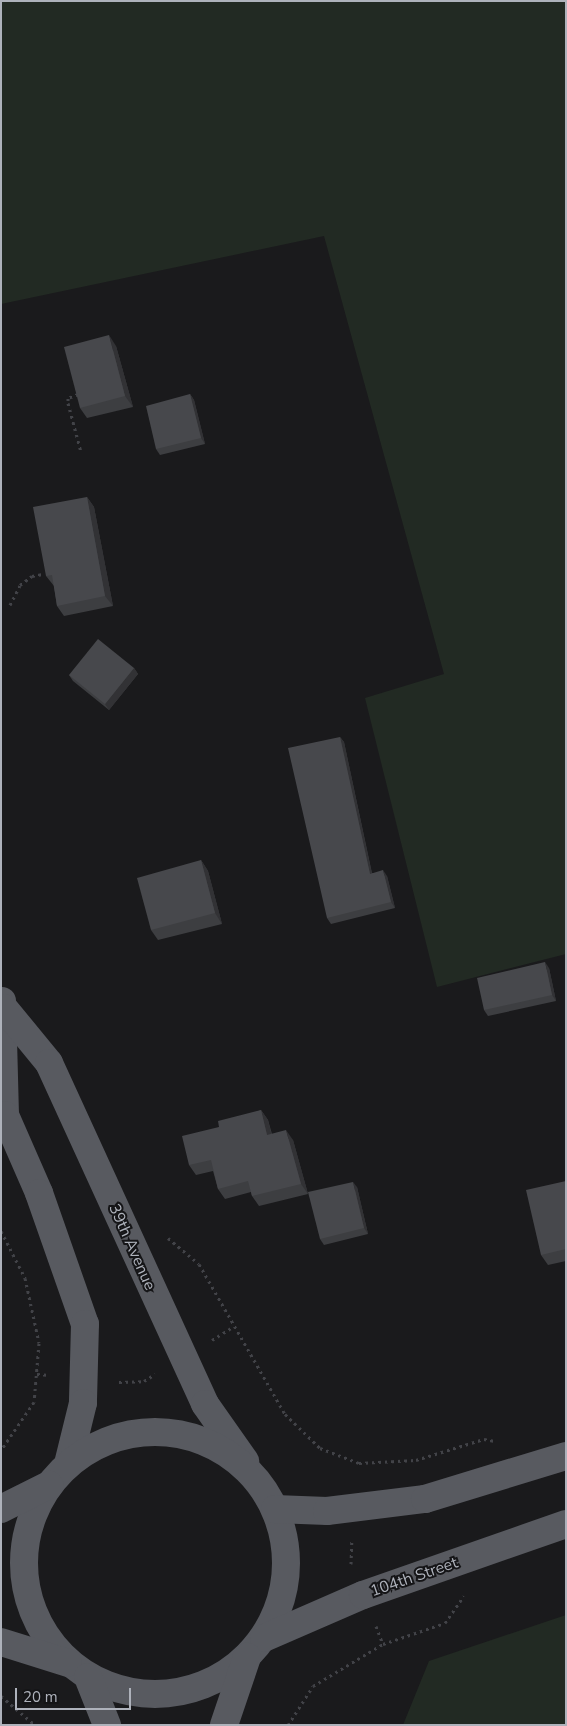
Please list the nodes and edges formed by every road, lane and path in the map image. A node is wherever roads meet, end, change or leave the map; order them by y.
1 (80, 393) edge
2 (81, 452) dead end
3 (44, 574) edge
4 (10, 605) dead end
5 (3, 1003) edge
6 (1, 1231) edge
7 (188, 1252) dead end
8 (160, 1372) dead end
9 (117, 1382) dead end
10 (484, 1439) dead end
11 (1, 1450) edge
12 (566, 1456) edge
13 (68, 1464) junction
14 (49, 1485) junction
15 (262, 1486) junction
16 (1, 1509) edge
17 (275, 1509) junction
18 (566, 1524) edge
19 (353, 1539) dead end
20 (352, 1566) dead end
21 (467, 1592) dead end
22 (1, 1642) edge
23 (255, 1648) junction
24 (78, 1670) junction
25 (1, 1696) edge
26 (35, 1725) edge
27 (107, 1725) edge
28 (224, 1725) edge
29 (288, 1725) edge

1 - 2 path
3 - 4 path
5 - 13 main road, 39th Avenue
5 - 15 main road, 39th Avenue
6 - 11 path
7 - 10 path
8 - 9 path
12 - 17 main road
13 - 14 main road
13 - 15 main road
14 - 16 main road
14 - 24 main road
15 - 17 main road
17 - 23 main road
18 - 23 main road, 104th Street
19 - 20 path
21 - 29 path
22 - 24 main road
23 - 24 main road, 104th Street
23 - 28 main road
24 - 27 main road
25 - 26 path

